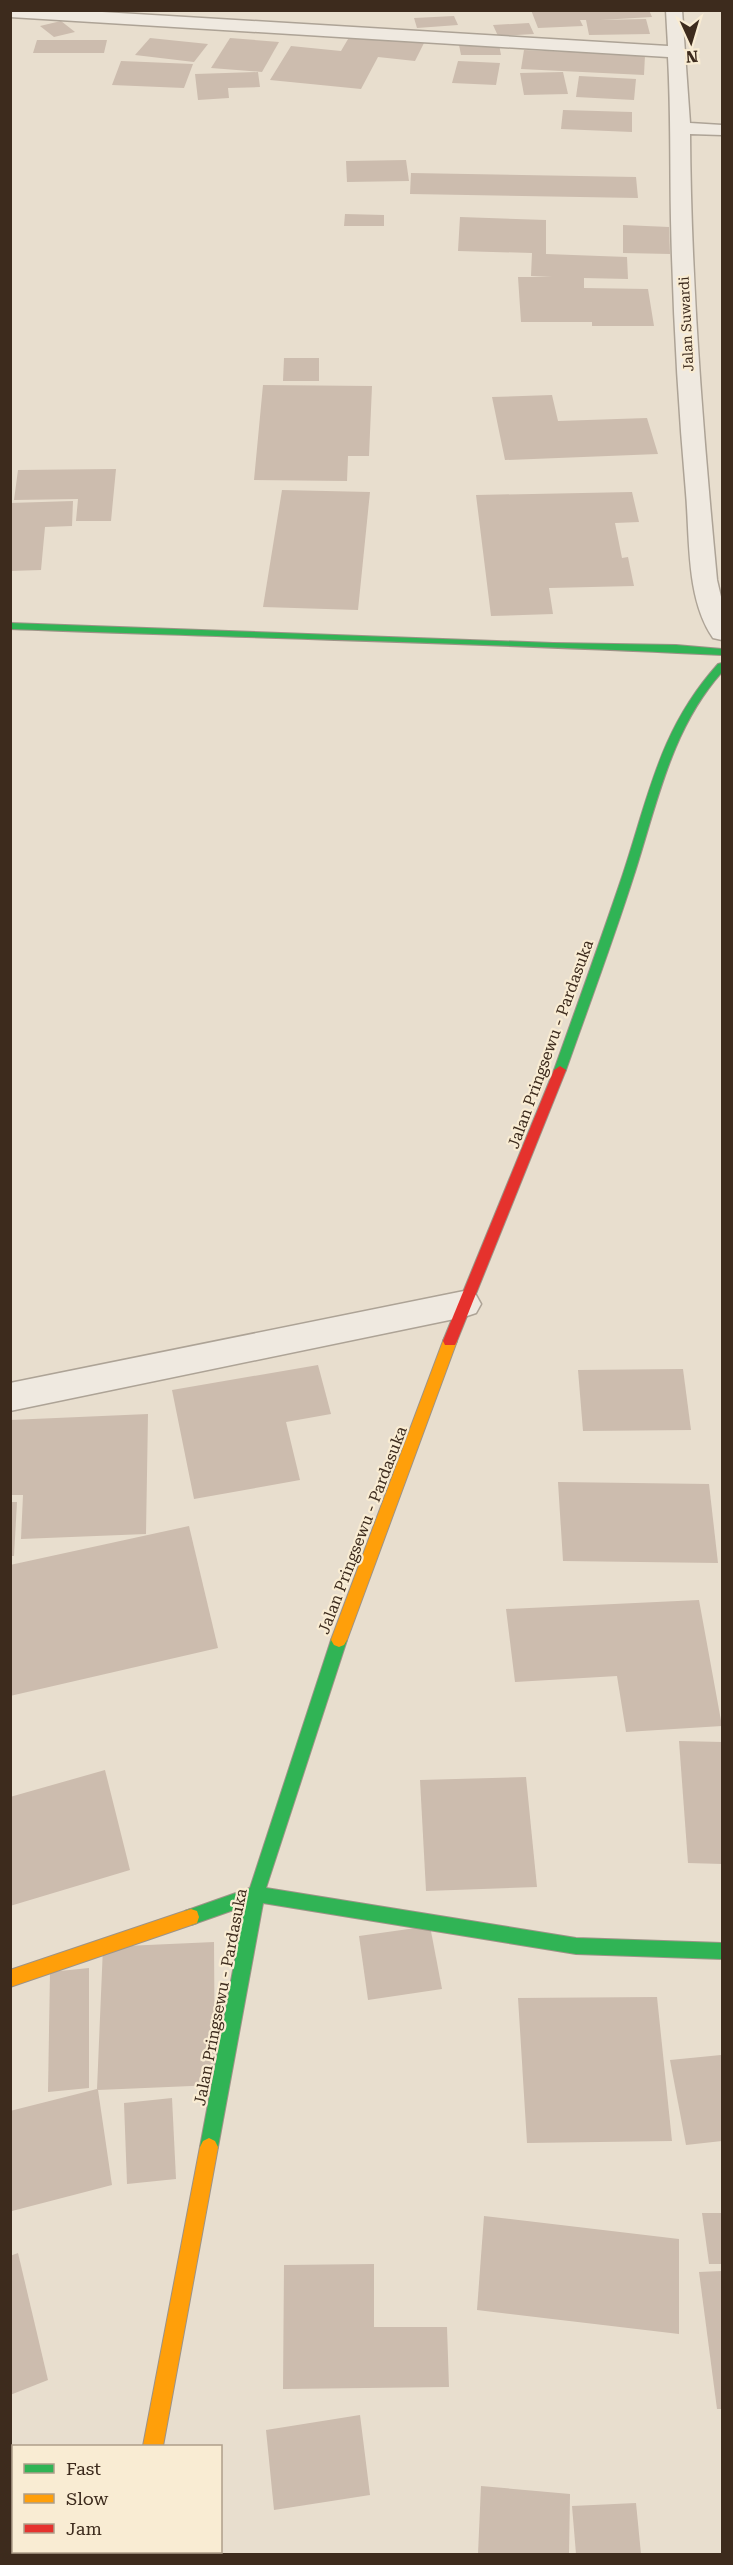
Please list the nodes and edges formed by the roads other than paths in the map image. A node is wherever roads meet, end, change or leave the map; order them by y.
1 (674, 10) edge
2 (10, 12) edge
3 (677, 52) junction
4 (681, 128) junction
5 (723, 130) edge
6 (10, 626) edge
7 (723, 633) edge
8 (723, 652) edge
9 (723, 666) edge
10 (464, 1304) junction
11 (10, 1397) edge
12 (256, 1894) junction
13 (723, 1951) edge
14 (10, 1979) edge
15 (153, 2445) edge

1 - 3 street, Jalan Suwardi
2 - 3 street
3 - 4 street, Jalan Suwardi
4 - 5 street
4 - 7 street, Jalan Suwardi
6 - 8 main road
9 - 10 main road, Jalan Pringsewu - Pardasuka
10 - 11 street
10 - 12 main road, Jalan Pringsewu - Pardasuka
12 - 13 main road
12 - 14 main road
12 - 15 main road, Jalan Pringsewu - Pardasuka

